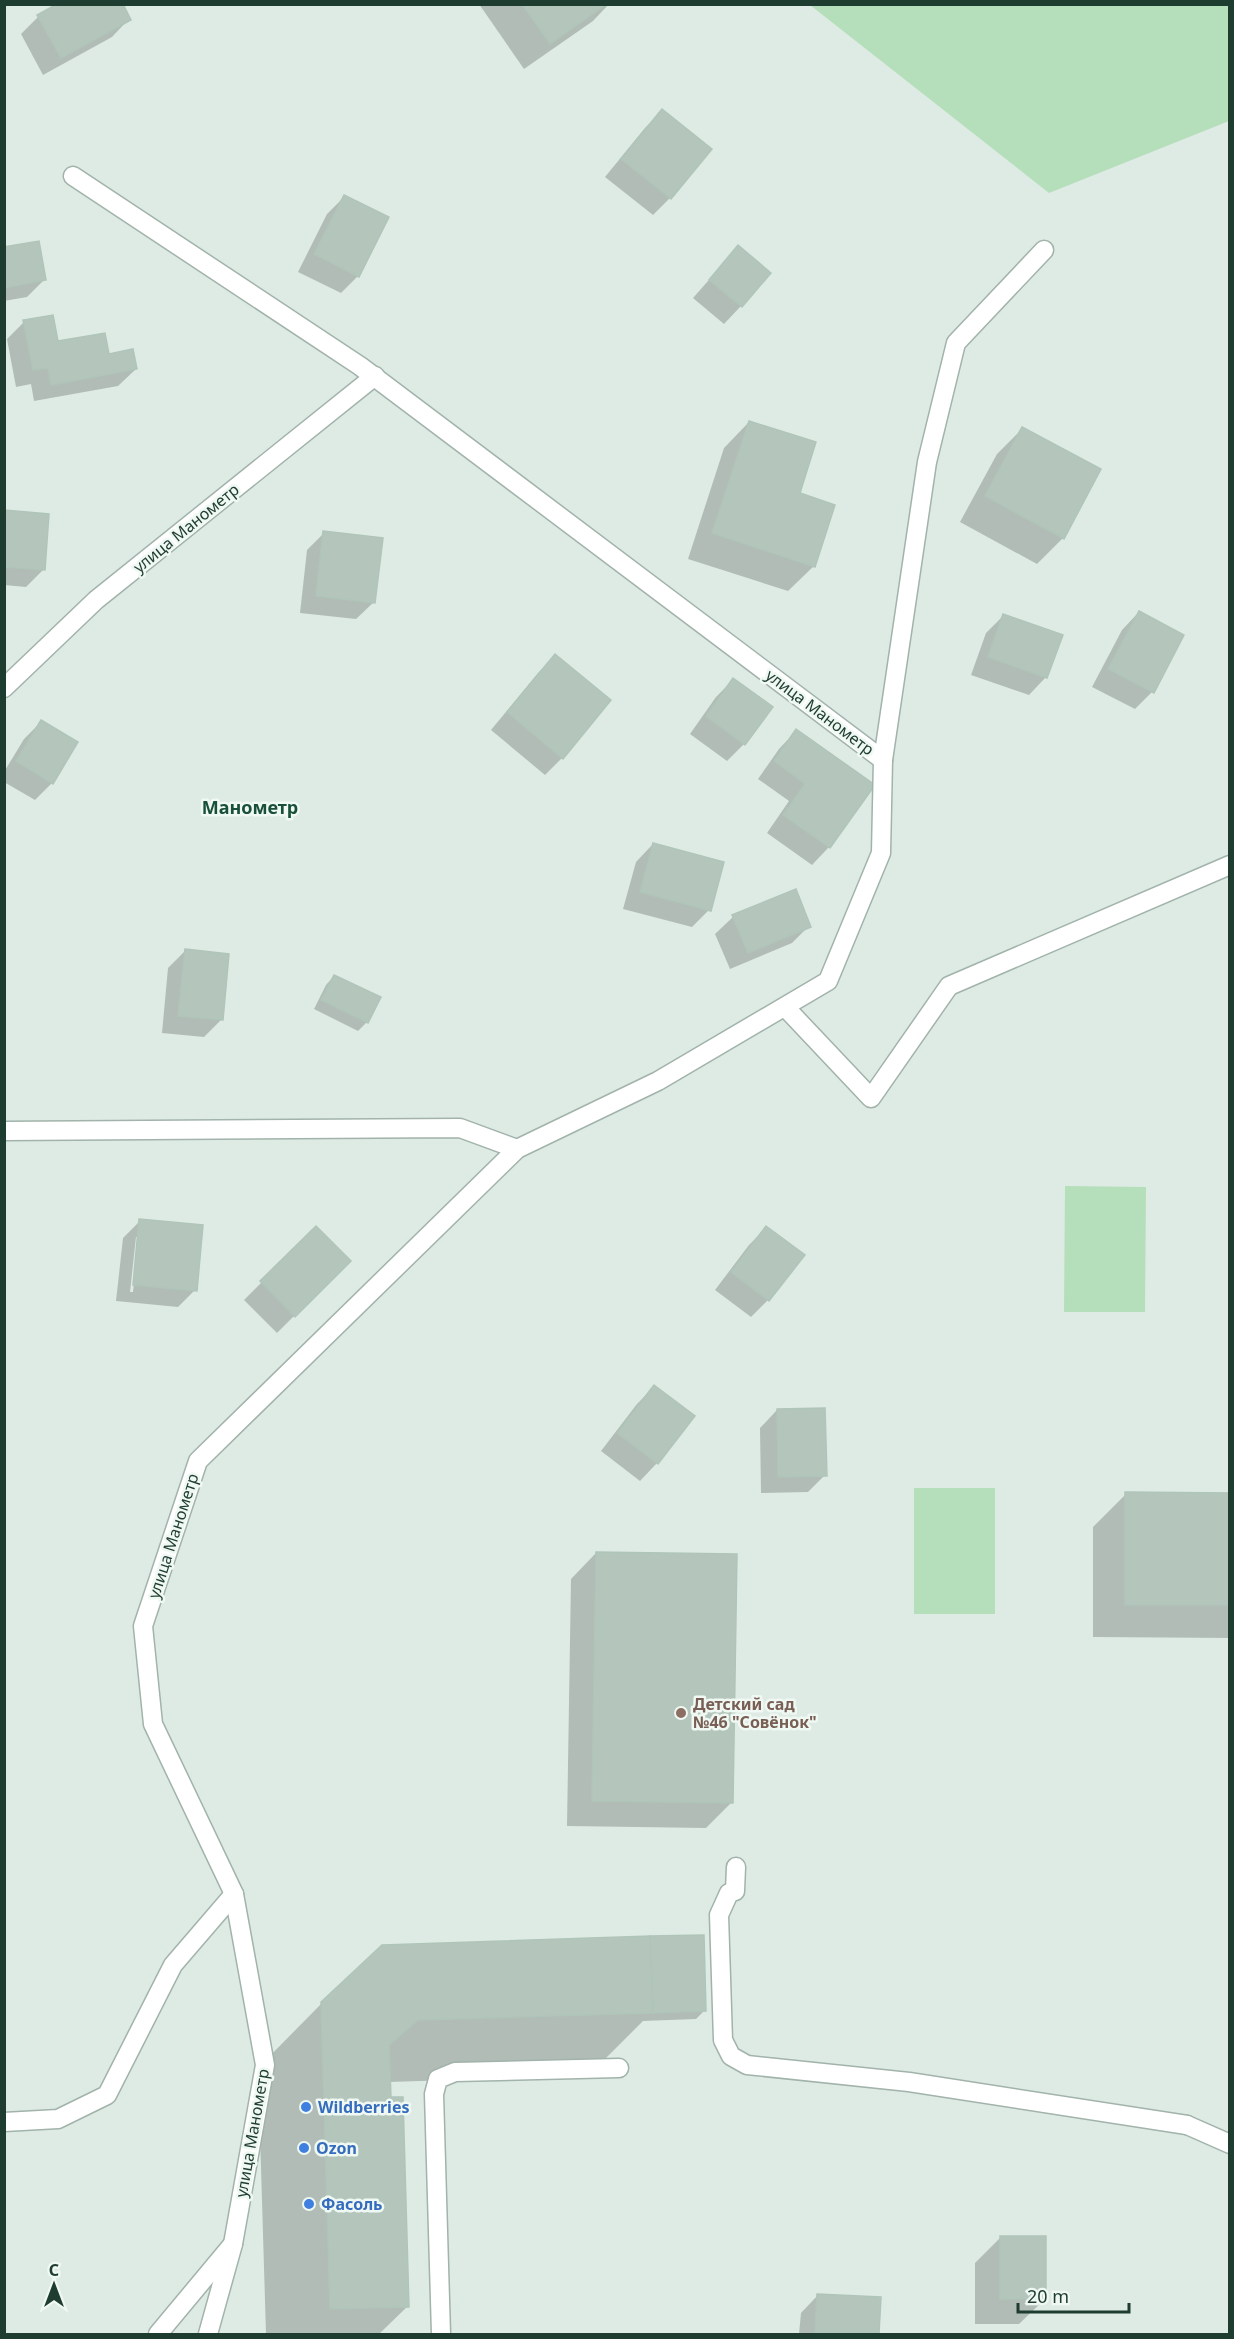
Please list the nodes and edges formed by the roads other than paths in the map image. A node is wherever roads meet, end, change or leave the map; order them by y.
1 (73, 176) dead end
2 (1044, 250) dead end
3 (375, 376) junction
4 (4, 688) edge
5 (883, 760) junction
6 (1230, 865) edge
7 (784, 1007) junction
8 (4, 1131) edge
9 (517, 1149) junction
10 (736, 1867) dead end
11 (234, 1894) junction
12 (619, 2068) dead end
13 (4, 2122) edge
14 (1230, 2144) edge
15 (233, 2244) junction
16 (158, 2334) edge
17 (208, 2334) edge
18 (441, 2334) edge

1 - 3 street, улица Манометр
2 - 5 street
3 - 4 street, улица Манометр
3 - 5 street, улица Манометр
5 - 7 street, улица Манометр
6 - 7 street
7 - 9 street, улица Манометр
8 - 9 street
9 - 11 street, улица Манометр
10 - 14 street
11 - 13 street
11 - 15 street, улица Манометр
12 - 18 street
15 - 16 street
15 - 17 street, улица Манометр

